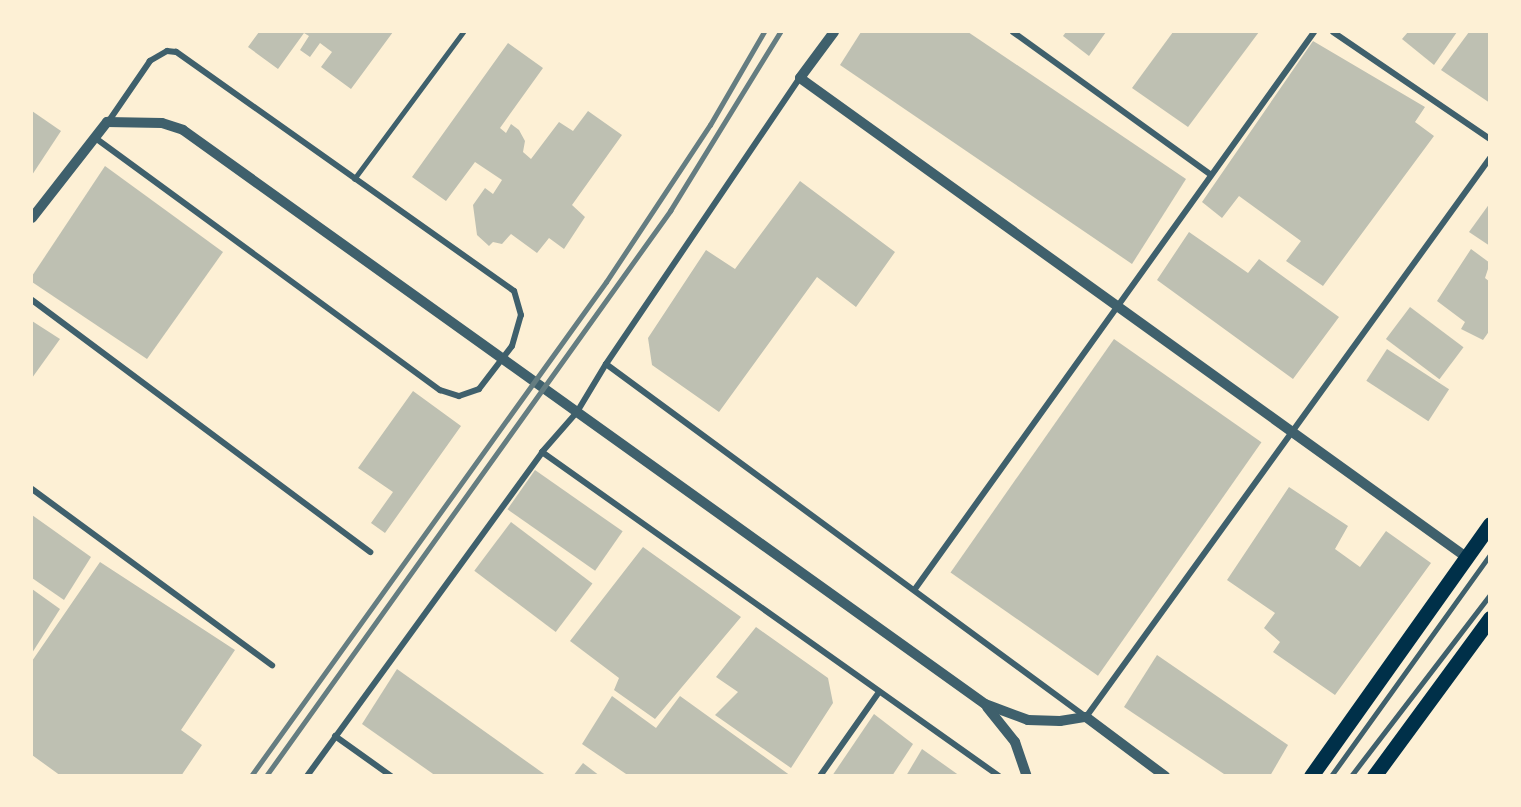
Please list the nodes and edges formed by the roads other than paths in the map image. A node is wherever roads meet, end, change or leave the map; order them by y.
1 (463, 32) edge
2 (834, 32) edge
3 (1013, 32) edge
4 (1314, 32) edge
5 (1334, 32) edge
6 (800, 78) junction
7 (107, 122) junction
8 (94, 137) junction
9 (1490, 140) edge
10 (1490, 158) edge
11 (1212, 175) junction
12 (354, 179) junction
13 (32, 218) edge
14 (32, 300) edge
15 (1117, 306) junction
16 (606, 364) junction
17 (1294, 432) junction
18 (542, 452) junction
19 (32, 489) edge
20 (1490, 524) edge
21 (370, 552) dead end
22 (1490, 555) edge
23 (1466, 556) junction
24 (915, 589) junction
25 (1490, 595) edge
26 (1490, 618) edge
27 (272, 666) dead end
28 (879, 693) junction
29 (985, 704) junction
30 (1086, 717) junction
31 (335, 736) junction
32 (307, 776) edge
33 (391, 776) edge
34 (820, 776) edge
35 (999, 776) edge
36 (1027, 776) edge
37 (1165, 776) edge
38 (1311, 776) edge
39 (1331, 776) edge
40 (1351, 776) edge
41 (1374, 776) edge

1 - 12 lane
2 - 6 street
3 - 11 street
4 - 11 street
5 - 9 street
6 - 15 street
6 - 16 street
7 - 8 street
7 - 12 street
7 - 29 street
8 - 12 street
8 - 13 street
10 - 17 street
11 - 15 street
14 - 21 street
15 - 17 street
15 - 24 street
16 - 18 street
16 - 24 street
17 - 23 street
17 - 30 street
18 - 28 street
18 - 31 street
19 - 27 street
20 - 23 main road
22 - 39 lane
23 - 38 main road
24 - 30 street
25 - 40 lane
26 - 41 main road
28 - 34 street
28 - 35 street
29 - 30 street
29 - 36 street
30 - 37 street
31 - 32 street
31 - 33 street

